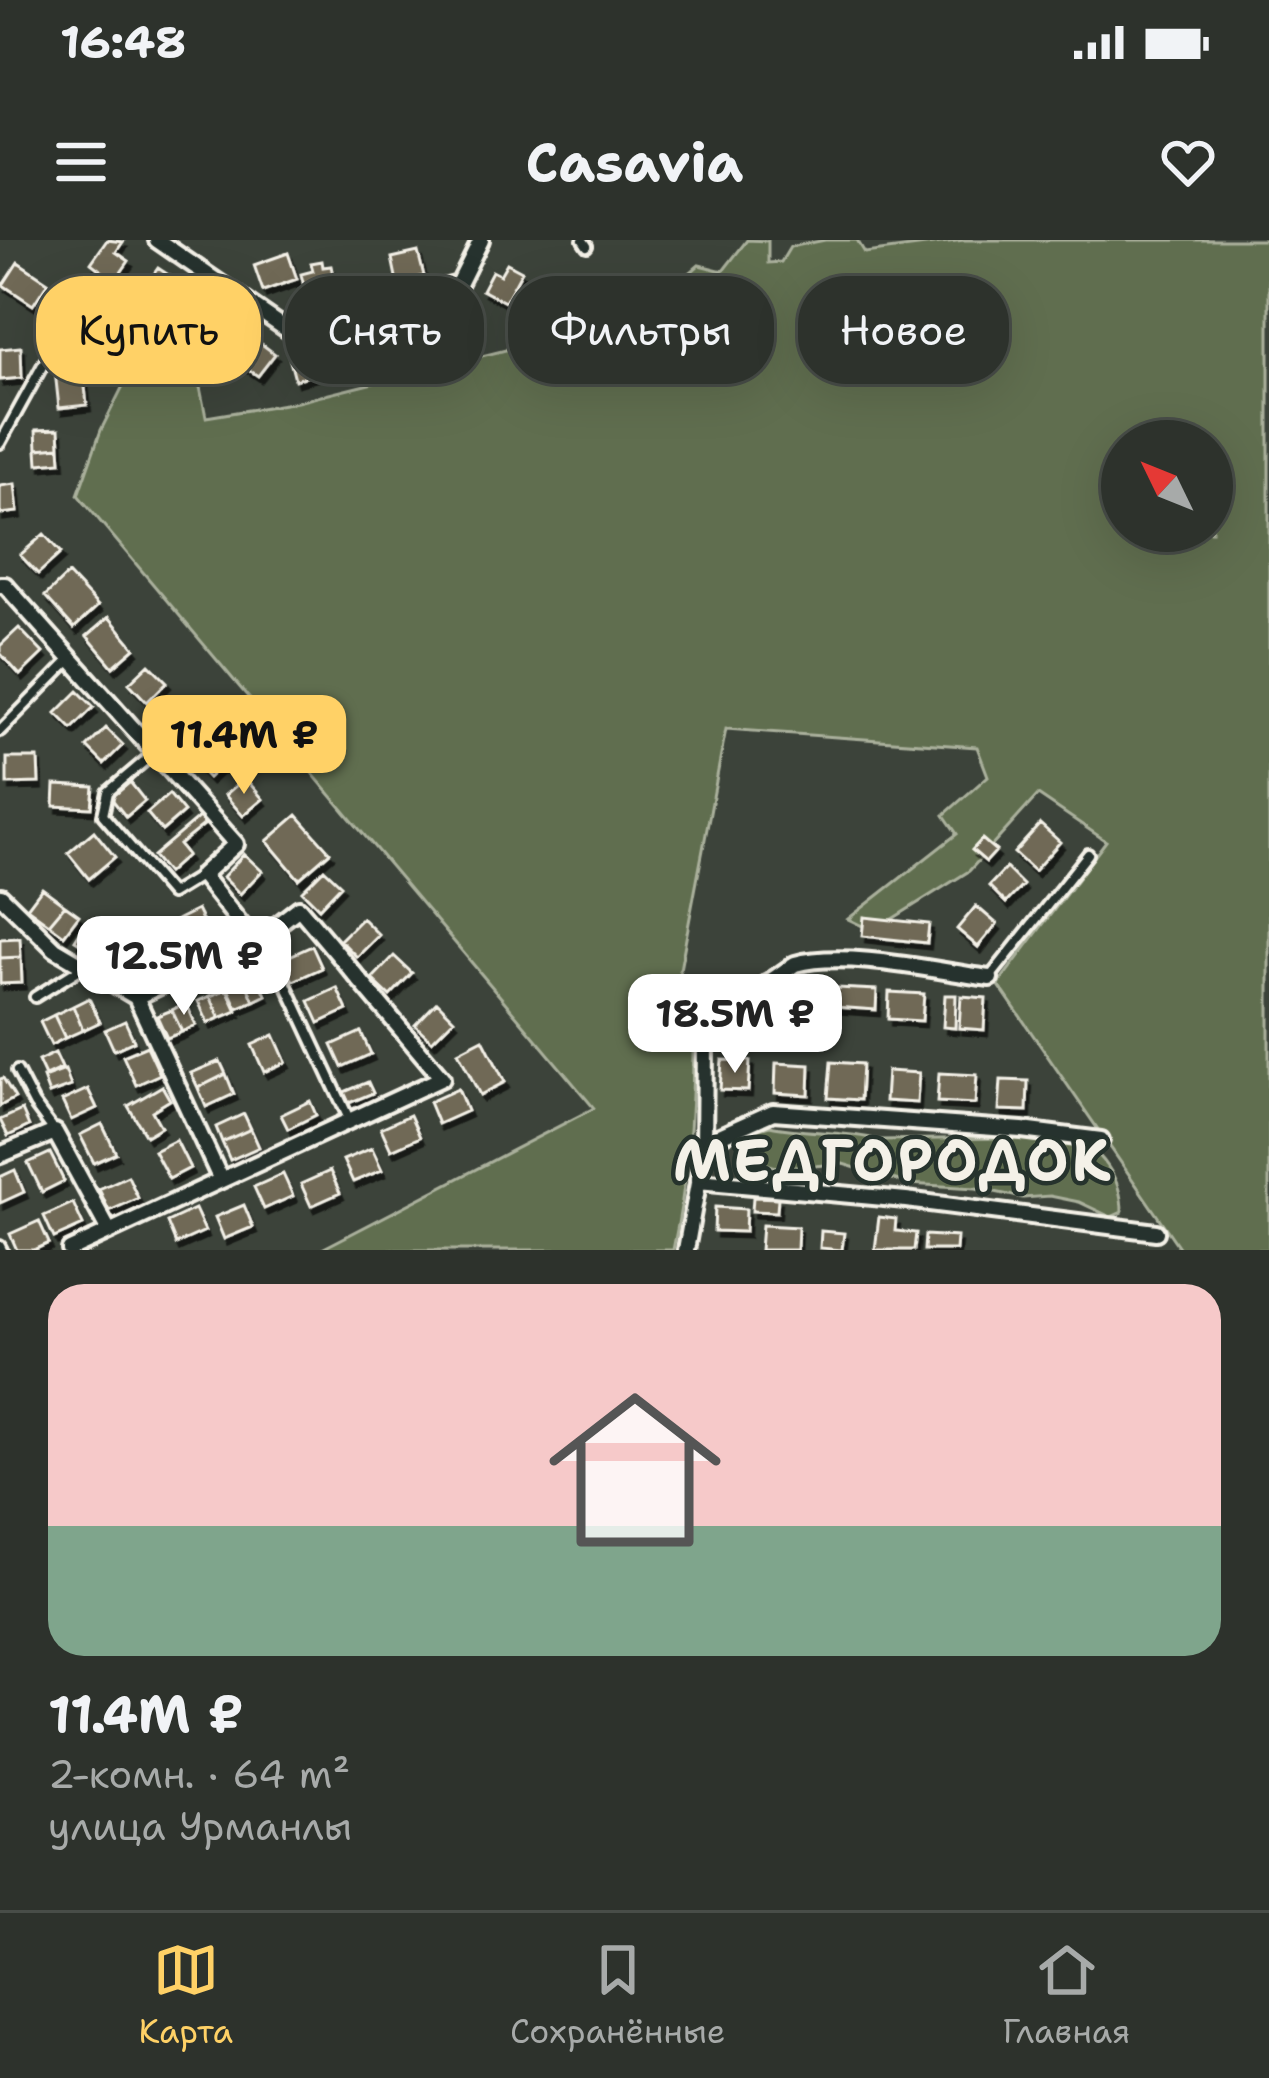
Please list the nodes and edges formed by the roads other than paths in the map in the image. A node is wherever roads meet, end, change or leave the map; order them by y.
1 (157, 240) edge
2 (481, 240) edge
3 (36, 377) edge
4 (0, 443) edge
5 (0, 585) edge
6 (71, 658) junction
7 (0, 731) edge
8 (153, 754) junction
9 (1088, 854) dead end
10 (202, 875) junction
11 (1, 896) edge
12 (255, 942) junction
13 (83, 967) junction
14 (990, 978) joint
15 (136, 997) junction
16 (35, 998) dead end
17 (710, 1028) junction
18 (686, 1035) dead end
19 (17, 1071) dead end
20 (350, 1121) junction
21 (55, 1132) junction
22 (1101, 1140) dead end
23 (704, 1150) junction
24 (0, 1155) edge
25 (221, 1180) junction
26 (698, 1180) junction
27 (109, 1231) junction
28 (1156, 1232) dead end
29 (70, 1250) edge
30 (686, 1250) edge

1 - 2 street
3 - 4 lane
5 - 6 street
6 - 7 lane
6 - 8 street
8 - 10 street
8 - 10 lane
9 - 14 lane
10 - 12 street
11 - 13 street
12 - 15 street
12 - 20 lane
12 - 20 street
13 - 15 street
13 - 16 lane
14 - 17 street
15 - 25 street
17 - 18 street
17 - 23 street
19 - 21 lane
20 - 25 street
21 - 24 street
21 - 27 street
22 - 23 street
23 - 26 street
25 - 27 street
26 - 28 street
26 - 30 street
27 - 29 street

